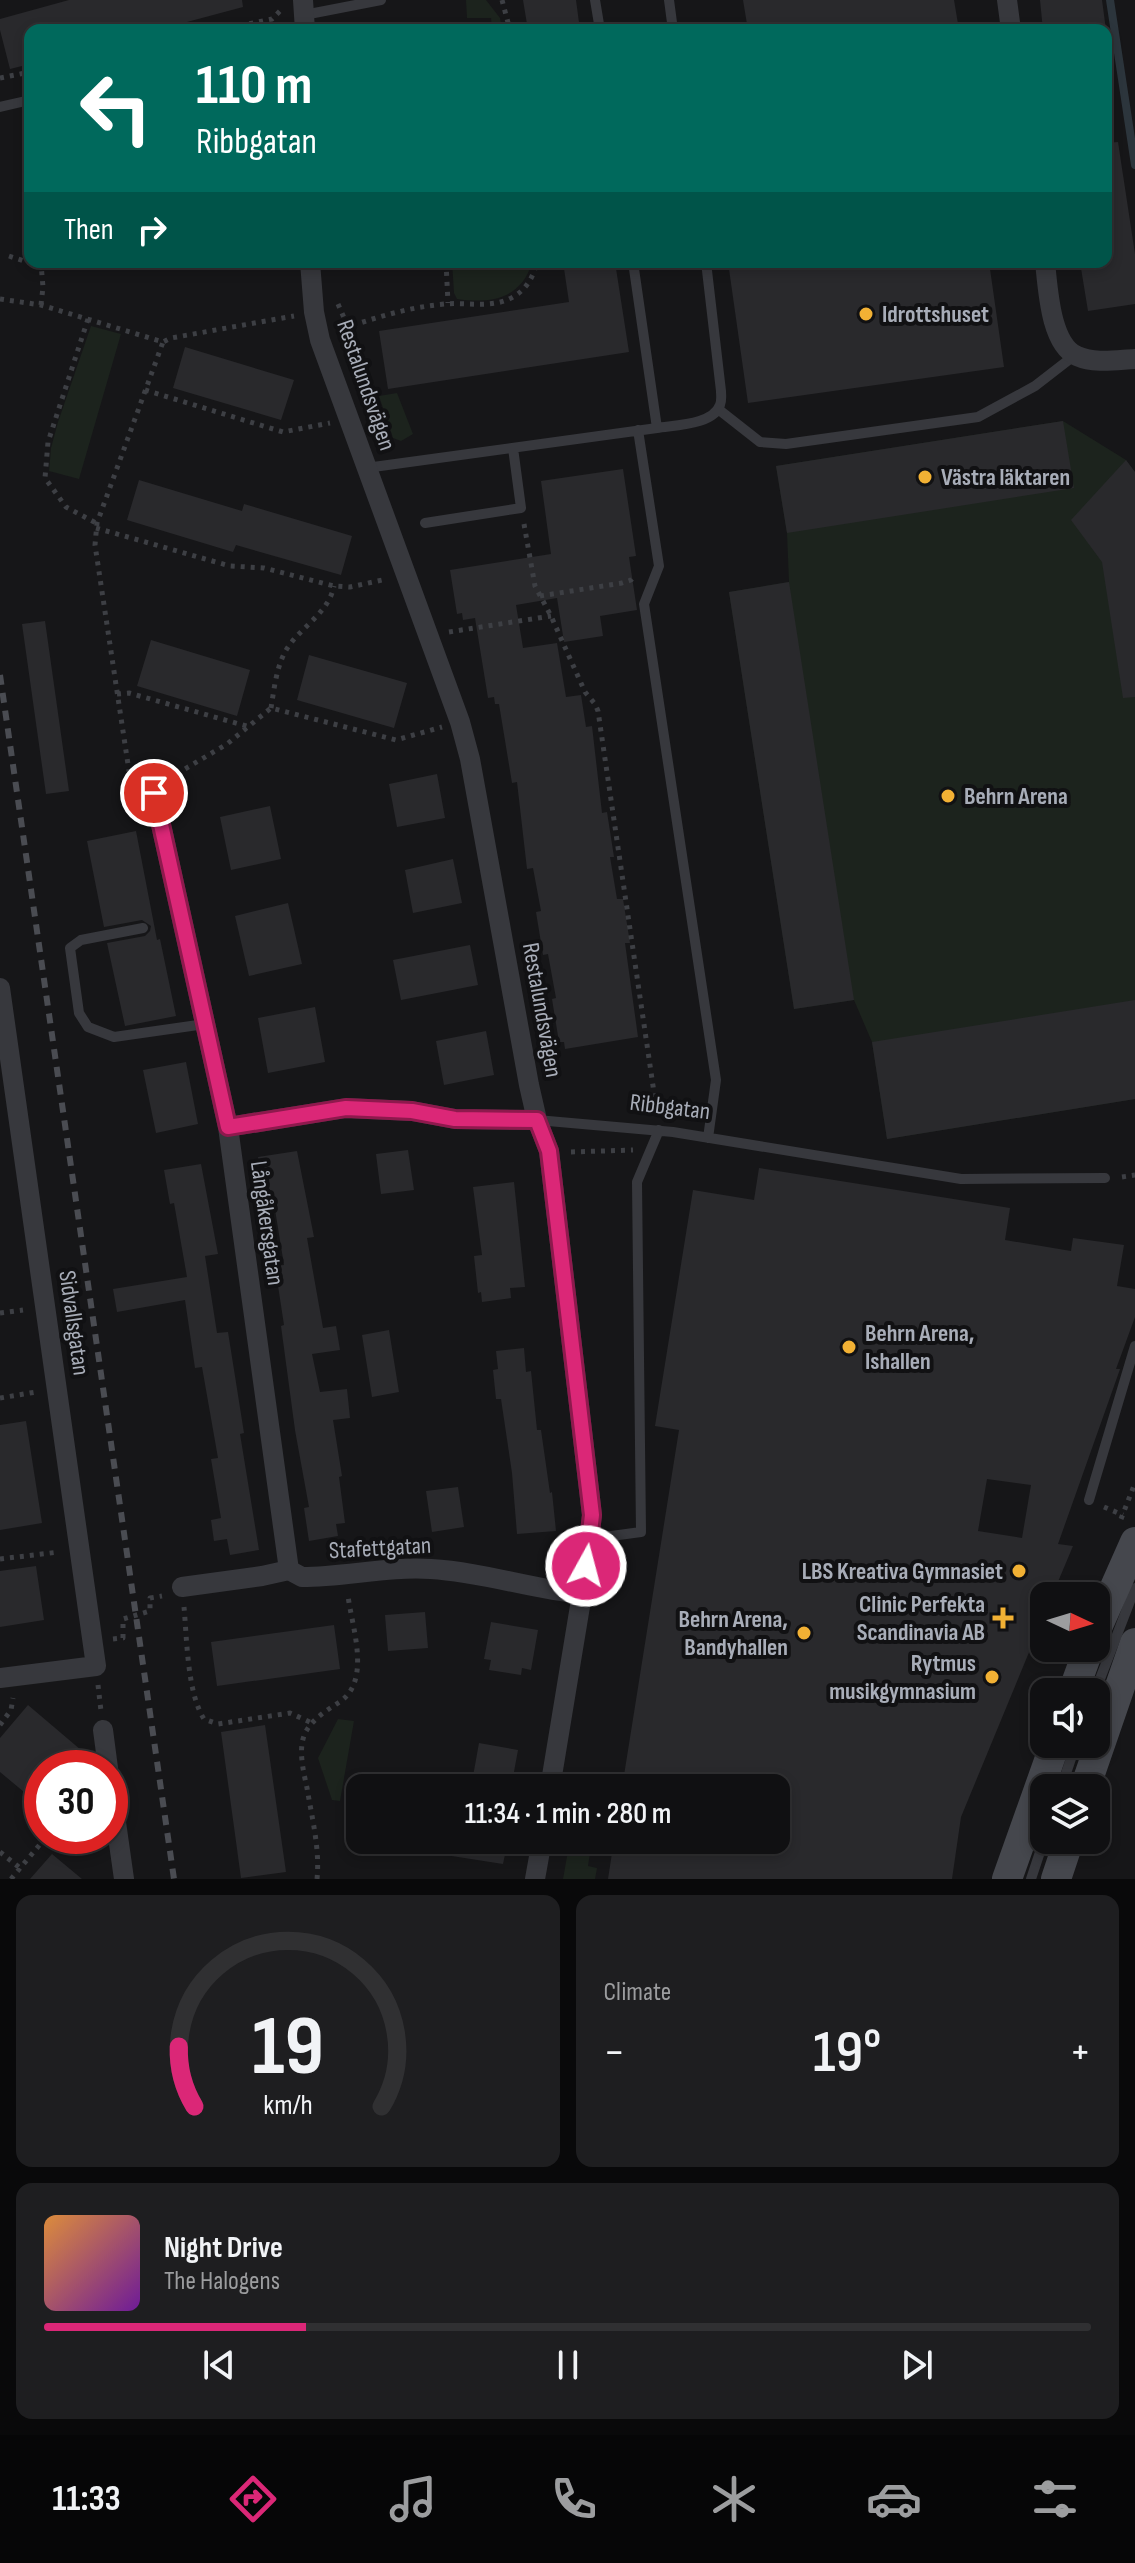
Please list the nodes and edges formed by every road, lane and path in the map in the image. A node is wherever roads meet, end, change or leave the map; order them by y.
1 (381, 0) edge
2 (502, 0) edge
3 (595, 0) edge
4 (669, 0) edge
5 (1007, 0) edge
6 (301, 11) edge
7 (248, 24) edge
8 (508, 24) edge
9 (599, 24) edge
10 (672, 24) edge
11 (1010, 24) edge
12 (24, 73) edge
13 (0, 78) edge
14 (24, 101) edge
15 (0, 107) edge
16 (9, 256) dead end
17 (24, 260) edge
18 (41, 268) edge
19 (310, 268) edge
20 (446, 268) edge
21 (535, 268) edge
22 (634, 268) edge
23 (707, 268) edge
24 (1046, 268) edge
25 (0, 299) edge
26 (448, 303) junction
27 (41, 305) junction
28 (314, 312) junction
29 (88, 319) junction
30 (163, 342) junction
31 (1075, 355) junction
32 (1135, 359) edge
33 (145, 390) junction
34 (718, 409) junction
35 (349, 419) junction
36 (657, 428) junction
37 (638, 430) junction
38 (513, 448) junction
39 (366, 468) junction
40 (521, 508) junction
41 (425, 523) dead end
42 (96, 526) junction
43 (638, 566) dead end
44 (405, 573) junction
45 (334, 586) junction
46 (540, 596) junction
47 (551, 616) junction
48 (428, 634) junction
49 (117, 694) junction
50 (271, 708) junction
51 (460, 722) junction
52 (250, 727) junction
53 (154, 793) junction
54 (143, 928) dead end
55 (0, 988) edge
56 (205, 1024) junction
57 (3, 1028) edge
58 (537, 1120) junction
59 (228, 1127) junction
60 (659, 1130) junction
61 (708, 1138) junction
62 (1105, 1178) dead end
63 (1135, 1346) edge
64 (57, 1389) junction
65 (0, 1398) edge
66 (1089, 1500) dead end
67 (589, 1539) junction
68 (1135, 1542) edge
69 (79, 1549) junction
70 (0, 1559) edge
71 (289, 1570) junction
72 (345, 1576) junction
73 (182, 1587) junction
74 (1135, 1588) edge
75 (582, 1594) junction
76 (1110, 1598) edge
77 (1135, 1643) edge
78 (96, 1666) junction
79 (0, 1678) edge
80 (1100, 1678) edge
81 (312, 1723) junction
82 (103, 1730) joint
83 (106, 1750) edge
84 (1050, 1758) edge
85 (552, 1774) edge
86 (1090, 1774) edge
87 (0, 1852) edge
88 (32, 1854) edge
89 (120, 1854) edge
90 (539, 1854) edge
91 (1039, 1854) edge
92 (1064, 1854) edge
93 (20, 1868) junction
94 (11, 1879) edge
95 (124, 1879) edge
96 (317, 1879) edge
97 (535, 1879) edge
98 (1007, 1879) edge
99 (1031, 1879) edge
100 (1056, 1879) edge

1 - 6 lane
2 - 8 path
3 - 9 lane
4 - 10 lane
5 - 11 street
6 - 7 path
12 - 13 path
14 - 15 lane
16 - 17 path
18 - 27 path
19 - 28 street, Restalundsvägen
20 - 26 path
21 - 26 path
22 - 36 lane
23 - 34 lane
24 - 31 street
25 - 27 path
26 - 28 path
27 - 29 path
28 - 30 path
28 - 35 street, Restalundsvägen
29 - 30 path
29 - 42 path
30 - 33 path
31 - 32 street
31 - 34 lane
33 - 35 path
33 - 42 path
34 - 36 lane
35 - 39 street, Restalundsvägen
36 - 37 lane
37 - 38 lane
37 - 61 lane
38 - 39 lane
38 - 40 lane
39 - 44 street, Restalundsvägen
40 - 41 lane
40 - 46 path
42 - 45 path
42 - 49 path
43 - 46 path
44 - 45 path
44 - 48 street, Restalundsvägen
45 - 50 path
46 - 47 path
47 - 48 path
47 - 60 path
48 - 51 street, Restalundsvägen
49 - 52 path
49 - 53 path
50 - 51 path
50 - 52 path
51 - 58 street, Restalundsvägen
52 - 53 path
53 - 56 street, Långåkersgatan
54 - 56 lane
55 - 57 street, Sidvallsgatan
56 - 59 street, Långåkersgatan
57 - 64 street, Sidvallsgatan
58 - 59 street, Ribbgatan
58 - 60 lane, Ribbgatan
58 - 67 street, Restalundsvägen
59 - 71 street, Långåkersgatan
60 - 61 lane, Ribbgatan
60 - 67 lane
61 - 62 lane, Ribbgatan
63 - 66 lane
64 - 65 path
64 - 69 street, Sidvallsgatan
67 - 75 street, Restalundsvägen
68 - 76 main road
69 - 70 path
69 - 78 street, Sidvallsgatan
71 - 72 street, Stafettgatan
71 - 73 street, Stafettgatan
72 - 75 street, Stafettgatan
72 - 81 path
73 - 78 path
73 - 81 path
74 - 80 lane
75 - 85 street, Restalundsvägen
77 - 86 main road
78 - 79 street
78 - 82 path
81 - 96 path
82 - 83 street
84 - 98 main road
87 - 93 path
88 - 93 path
89 - 95 street
90 - 97 street
91 - 99 lane
92 - 100 main road
93 - 94 path

